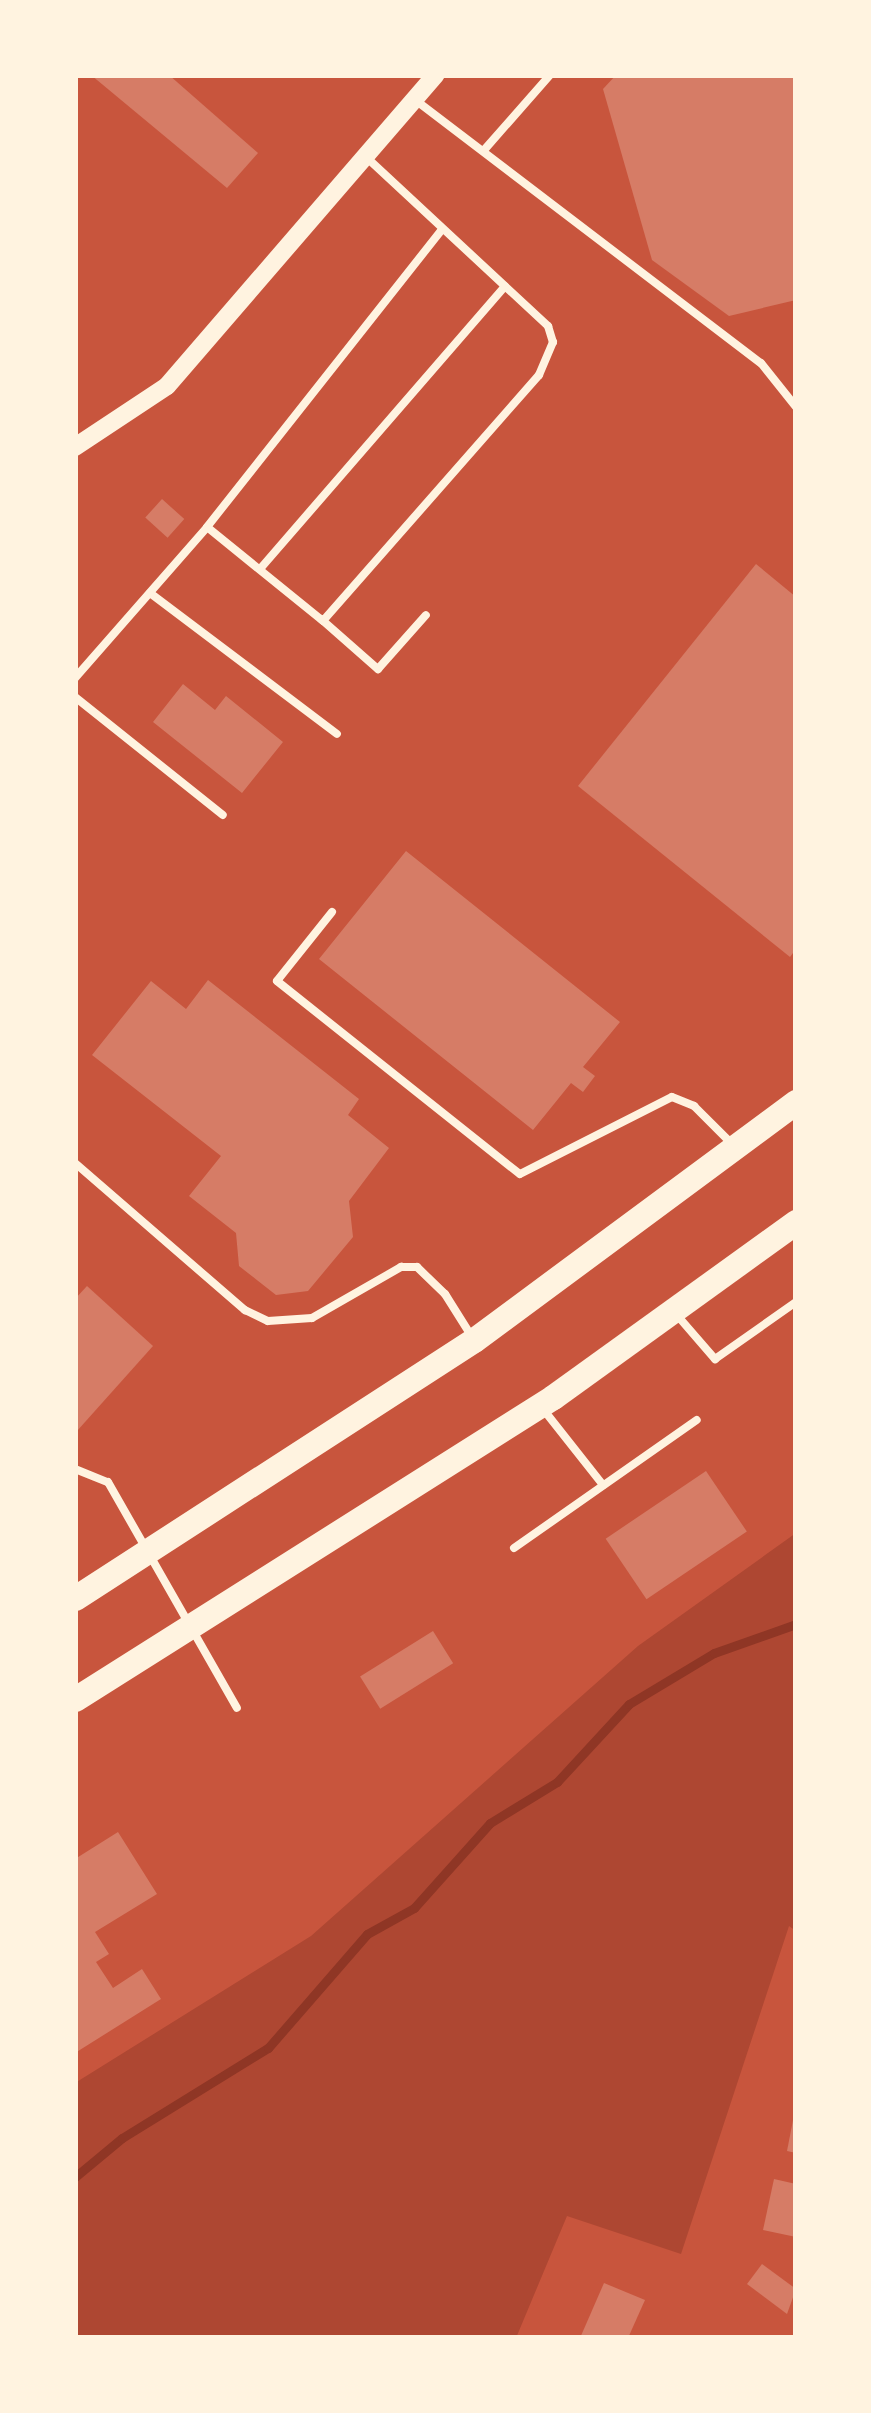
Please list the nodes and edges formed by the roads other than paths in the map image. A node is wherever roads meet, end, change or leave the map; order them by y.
1 (435, 75) edge
2 (550, 75) edge
3 (414, 98) junction
4 (484, 149) junction
5 (365, 156) junction
6 (442, 229) junction
7 (505, 286) junction
8 (796, 407) edge
9 (75, 447) edge
10 (207, 527) junction
11 (260, 569) junction
12 (150, 593) junction
13 (426, 615) dead end
14 (321, 620) junction
15 (75, 678) edge
16 (75, 697) edge
17 (336, 734) dead end
18 (223, 815) dead end
19 (332, 912) dead end
20 (796, 1102) edge
21 (735, 1148) junction
22 (75, 1163) edge
23 (796, 1222) edge
24 (796, 1302) edge
25 (673, 1311) junction
26 (474, 1340) junction
27 (540, 1405) junction
28 (697, 1420) dead end
29 (75, 1469) edge
30 (603, 1485) junction
31 (514, 1548) dead end
32 (148, 1554) junction
33 (75, 1598) edge
34 (192, 1631) junction
35 (75, 1699) edge
36 (236, 1708) dead end

1 - 3 street
2 - 4 lane
3 - 4 lane
3 - 5 street
4 - 8 lane
5 - 6 lane
5 - 9 street
6 - 7 lane
6 - 10 lane
7 - 11 lane
7 - 14 lane
10 - 11 lane
10 - 12 lane
11 - 14 lane
12 - 15 lane
12 - 17 lane
13 - 14 lane
16 - 18 lane
19 - 21 lane
20 - 21 main road
21 - 26 main road
22 - 26 lane
23 - 25 main road
24 - 25 lane
25 - 27 main road
26 - 32 main road
27 - 30 lane
27 - 34 main road
28 - 30 lane
29 - 32 lane
30 - 31 lane
32 - 33 main road
32 - 34 lane
34 - 35 main road
34 - 36 lane

